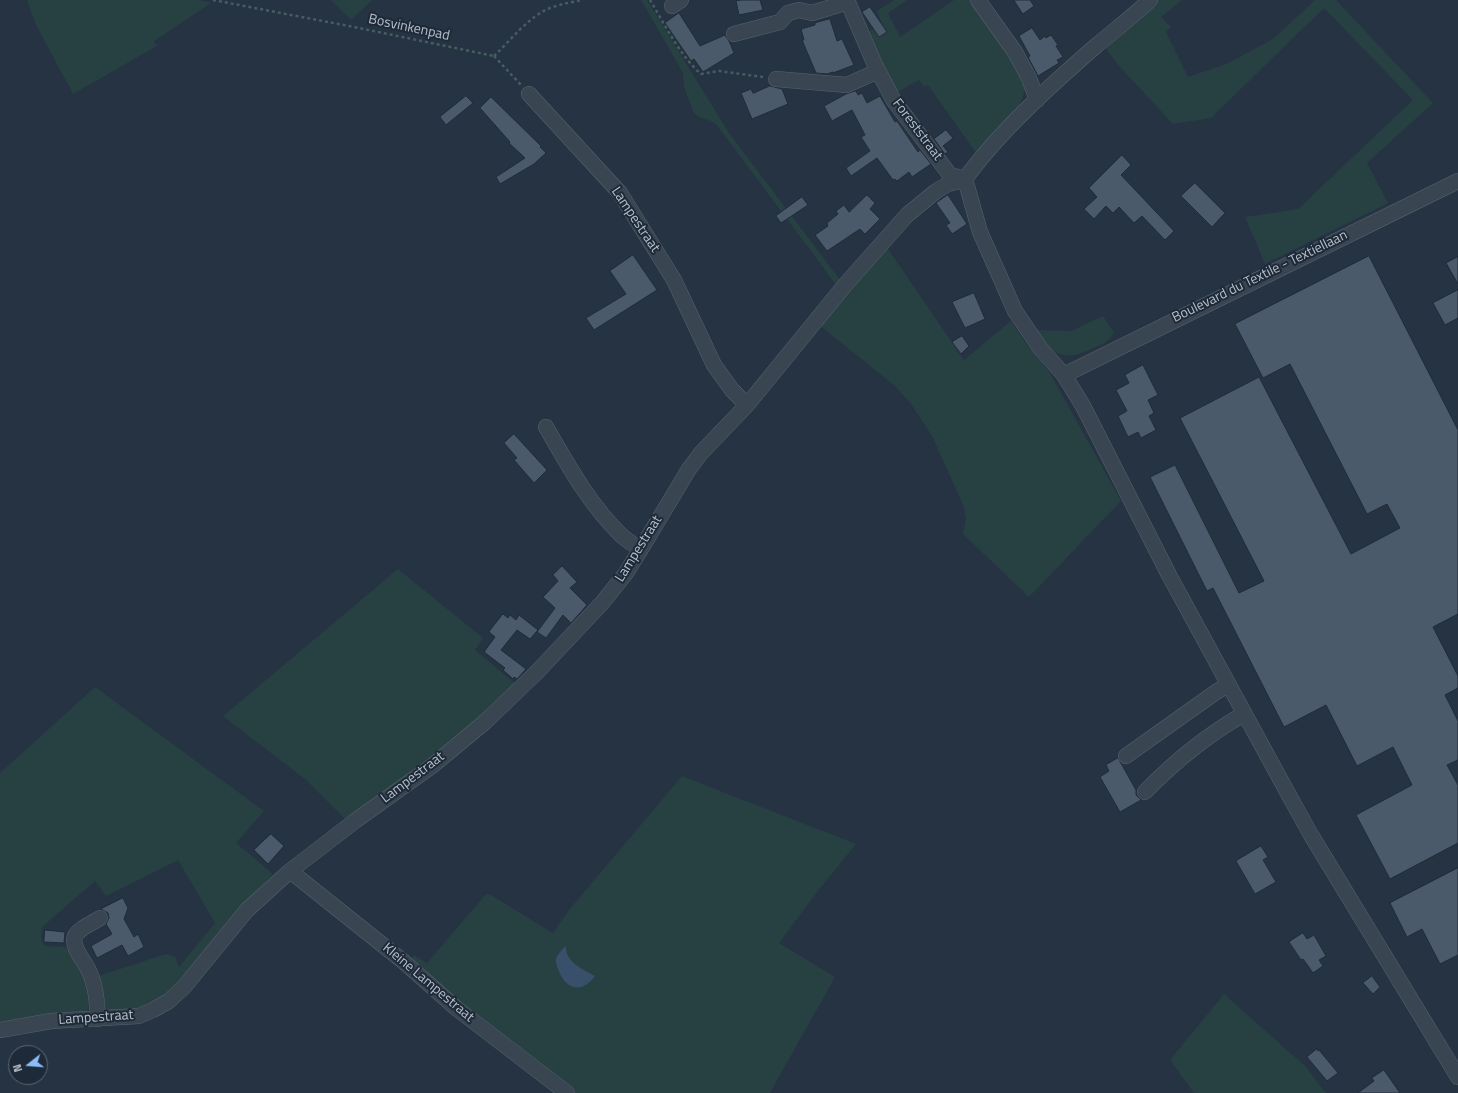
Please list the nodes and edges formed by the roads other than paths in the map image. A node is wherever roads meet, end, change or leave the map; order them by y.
1 (978, 0) edge
2 (1150, 0) edge
3 (848, 1) edge
4 (734, 34) dead end
5 (878, 71) junction
6 (776, 79) road end
7 (529, 94) road end
8 (1037, 100) junction
9 (965, 179) junction
10 (1458, 181) edge
11 (1064, 375) junction
12 (747, 405) junction
13 (546, 427) dead end
14 (641, 549) junction
15 (1228, 685) junction
16 (1244, 714) junction
17 (1126, 756) dead end
18 (1145, 792) dead end
19 (290, 871) junction
20 (100, 918) dead end
21 (98, 1019) junction
22 (0, 1030) edge
23 (1458, 1077) edge
24 (567, 1093) edge

1 - 8 street
2 - 8 street
3 - 4 street
3 - 5 street, Foreststraat
5 - 6 street
5 - 9 street, Foreststraat
7 - 12 street, Lampestraat
8 - 9 street
9 - 11 street
9 - 12 street, Lampestraat
10 - 11 street, Boulevard du Textile - Textiellaan
11 - 15 street
12 - 14 street, Lampestraat
13 - 14 street
14 - 19 street, Lampestraat
15 - 16 street
15 - 17 street
16 - 18 street
16 - 23 street
19 - 21 street, Lampestraat
19 - 24 street, Kleine Lampestraat
20 - 21 street
21 - 22 street, Lampestraat

